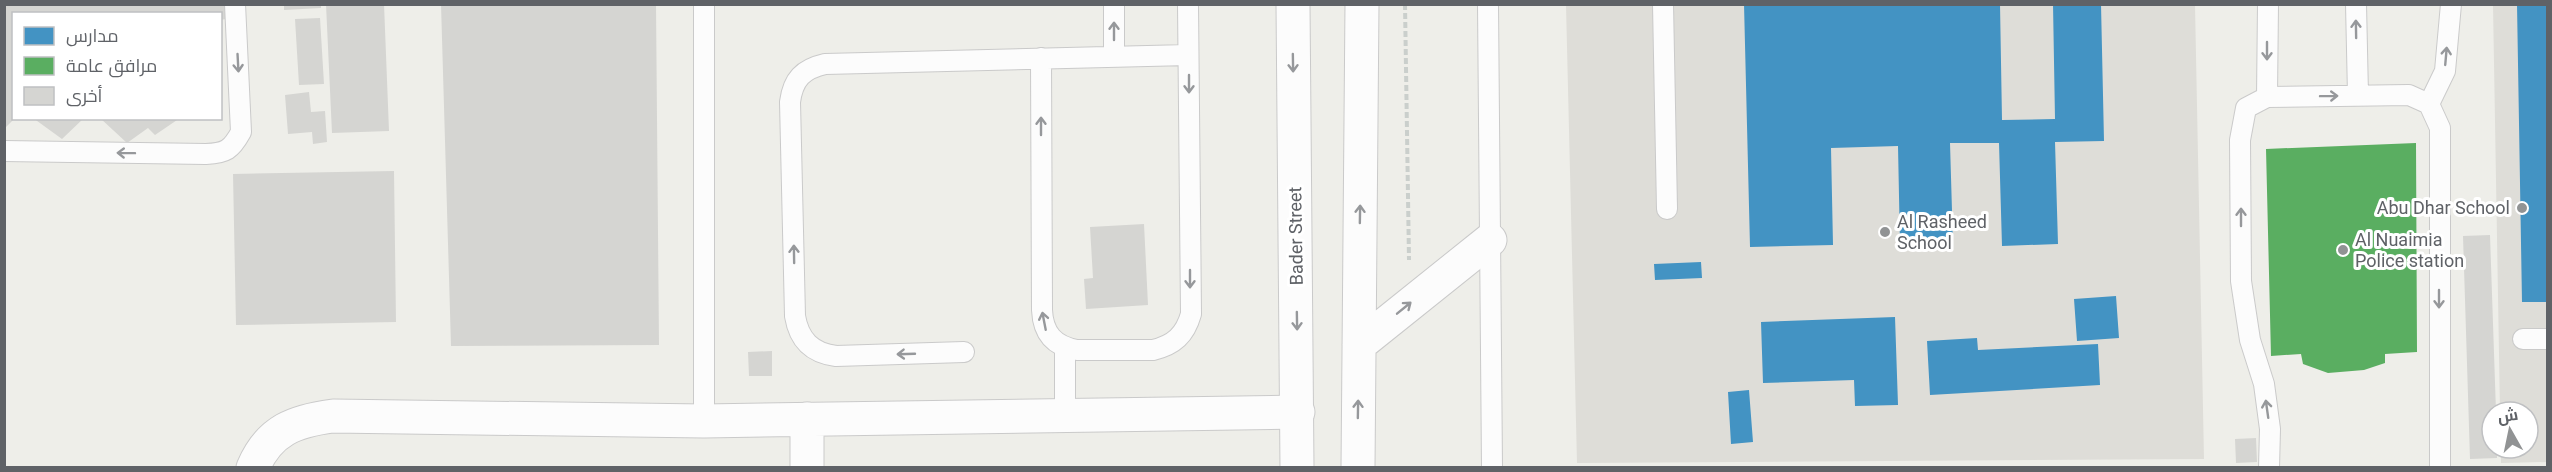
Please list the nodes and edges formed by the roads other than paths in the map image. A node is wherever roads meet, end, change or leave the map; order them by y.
1 (235, 4) edge
2 (704, 4) edge
3 (1114, 4) edge
4 (1188, 4) edge
5 (1293, 4) edge
6 (1362, 4) edge
7 (1488, 4) edge
8 (1663, 4) edge
9 (2268, 4) edge
10 (2356, 4) edge
11 (2451, 4) edge
12 (1188, 55) junction
13 (1114, 57) junction
14 (1041, 58) junction
15 (2358, 95) junction
16 (2267, 97) junction
17 (2429, 104) junction
18 (4, 151) edge
19 (1667, 210) dead end
20 (1490, 240) junction
21 (2523, 339) dead end
22 (2547, 339) edge
23 (1359, 345) junction
24 (1065, 348) junction
25 (964, 352) dead end
26 (1298, 412) junction
27 (1065, 415) junction
28 (807, 419) junction
29 (704, 421) junction
30 (1359, 465) edge
31 (253, 468) edge
32 (807, 468) edge
33 (1297, 468) edge
34 (1492, 468) edge
35 (2269, 468) edge
36 (2440, 468) edge

1 -> 18 lane
2 - 29 lane
13 -> 3 lane
4 - 12 lane
5 -> 26 street, Bader Street
23 -> 6 street
7 - 20 lane
8 - 19 lane
9 -> 16 lane
15 -> 10 lane
17 -> 11 lane
12 - 13 lane
12 -> 24 lane
13 - 14 lane
24 -> 14 lane
25 -> 14 lane
16 -> 15 lane
15 - 17 lane
35 -> 16 lane
17 -> 36 lane
23 -> 20 street
20 - 34 lane
21 - 22 lane
30 -> 23 street
24 - 27 lane
26 - 27 street
26 - 33 street, Bader Street
27 - 28 street
28 - 29 street
28 - 32 street
29 - 31 street

